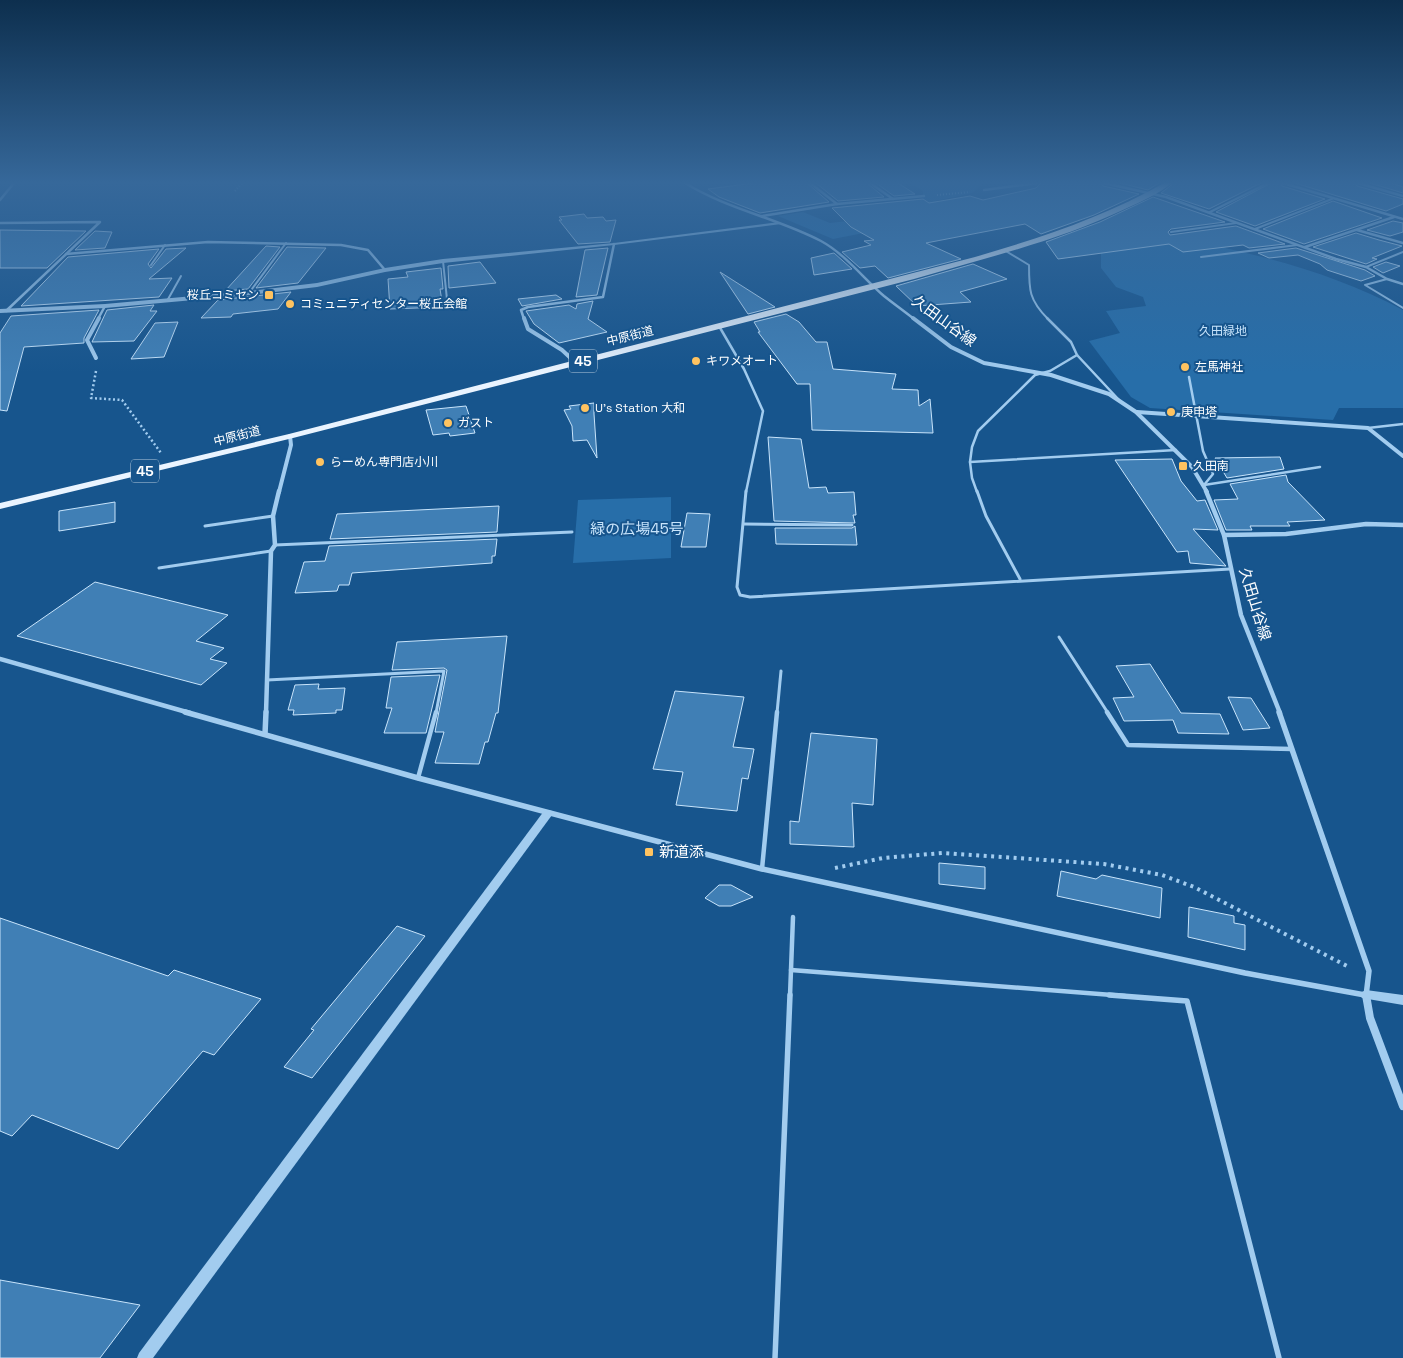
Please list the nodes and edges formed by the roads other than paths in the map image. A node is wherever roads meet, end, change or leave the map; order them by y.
1 (74, 246) edge
2 (150, 246) edge
3 (164, 246) edge
4 (284, 246) edge
5 (348, 246) edge
6 (590, 246) edge
7 (614, 246) edge
8 (828, 246) edge
9 (1015, 246) edge
10 (1285, 246) edge
11 (1301, 246) edge
12 (1310, 246) edge
13 (1305, 248) junction
14 (1004, 250) junction
15 (1403, 252) edge
16 (66, 254) junction
17 (1201, 256) dead end
18 (442, 261) junction
19 (151, 266) dead end
20 (1366, 267) junction
21 (385, 270) junction
22 (181, 276) dead end
23 (1387, 279) junction
24 (1403, 284) edge
25 (876, 286) junction
26 (250, 293) junction
27 (167, 301) junction
28 (105, 306) junction
29 (1403, 308) edge
30 (448, 309) dead end
31 (3, 311) edge
32 (719, 326) junction
33 (1077, 354) junction
34 (96, 358) road end
35 (576, 363) junction
36 (1042, 373) junction
37 (1189, 377) dead end
38 (1121, 402) junction
39 (1136, 412) junction
40 (1197, 416) junction
41 (1403, 424) edge
42 (1368, 428) junction
43 (290, 436) junction
44 (1176, 450) junction
45 (1403, 456) edge
46 (970, 462) junction
47 (1320, 467) dead end
48 (1204, 485) junction
49 (0, 506) edge
50 (273, 516) junction
51 (744, 524) junction
52 (852, 525) dead end
53 (1403, 525) edge
54 (205, 526) dead end
55 (572, 532) dead end
56 (1224, 535) junction
57 (275, 545) junction
58 (270, 551) junction
59 (159, 568) dead end
60 (1230, 569) junction
61 (1020, 579) junction
62 (1059, 636) dead end
63 (0, 659) edge
64 (781, 671) dead end
65 (267, 680) junction
66 (265, 734) junction
67 (1294, 749) junction
68 (418, 778) junction
69 (548, 813) junction
70 (762, 869) junction
71 (793, 917) dead end
72 (791, 970) junction
73 (1366, 996) junction
74 (1403, 1000) edge
75 (1403, 1106) edge
76 (144, 1358) edge
77 (775, 1358) edge
78 (1279, 1358) edge

1 - 16 street
2 - 16 street
3 - 19 lane
4 - 26 lane
5 - 21 street
6 - 18 street
7 - 35 street
8 - 25 street, 久田山谷線
9 - 14 main road, 中原街道 / 45
10 - 17 lane
11 - 13 street
12 - 13 street
13 - 20 street
14 - 25 main road, 中原街道 / 45
14 - 33 lane
15 - 20 lane
16 - 31 street
18 - 21 street
18 - 30 lane
20 - 23 street
21 - 26 street
22 - 27 lane
23 - 24 street
23 - 29 lane
25 - 32 main road, 中原街道 / 45
25 - 36 street, 久田山谷線
26 - 27 street
27 - 28 street
28 - 31 street
28 - 34 street
32 - 35 main road, 中原街道 / 45
32 - 51 lane
33 - 36 lane
33 - 38 lane
35 - 43 main road, 中原街道 / 45
36 - 38 street, 久田山谷線
36 - 46 lane
37 - 40 lane
38 - 39 street, 久田山谷線
39 - 40 street
39 - 44 street, 久田山谷線
40 - 42 street
40 - 48 lane
41 - 42 lane
42 - 45 street
43 - 49 main road, 中原街道 / 45
43 - 50 street
44 - 46 lane
44 - 48 street, 久田山谷線
46 - 61 lane
47 - 48 lane
48 - 56 street, 久田山谷線
50 - 54 lane
50 - 57 street
51 - 52 lane
51 - 61 lane
53 - 56 street
55 - 57 lane
56 - 60 street, 久田山谷線
57 - 58 street
58 - 59 lane
58 - 65 street
60 - 61 lane
60 - 67 street, 久田山谷線
62 - 67 lane
63 - 66 street
64 - 70 lane
65 - 66 street
65 - 68 lane
66 - 68 street
67 - 73 street, 久田山谷線
68 - 69 street
69 - 70 street
69 - 76 street
70 - 73 street
71 - 72 lane
72 - 77 lane
72 - 78 lane
73 - 74 street
73 - 75 street, 久田山谷線

